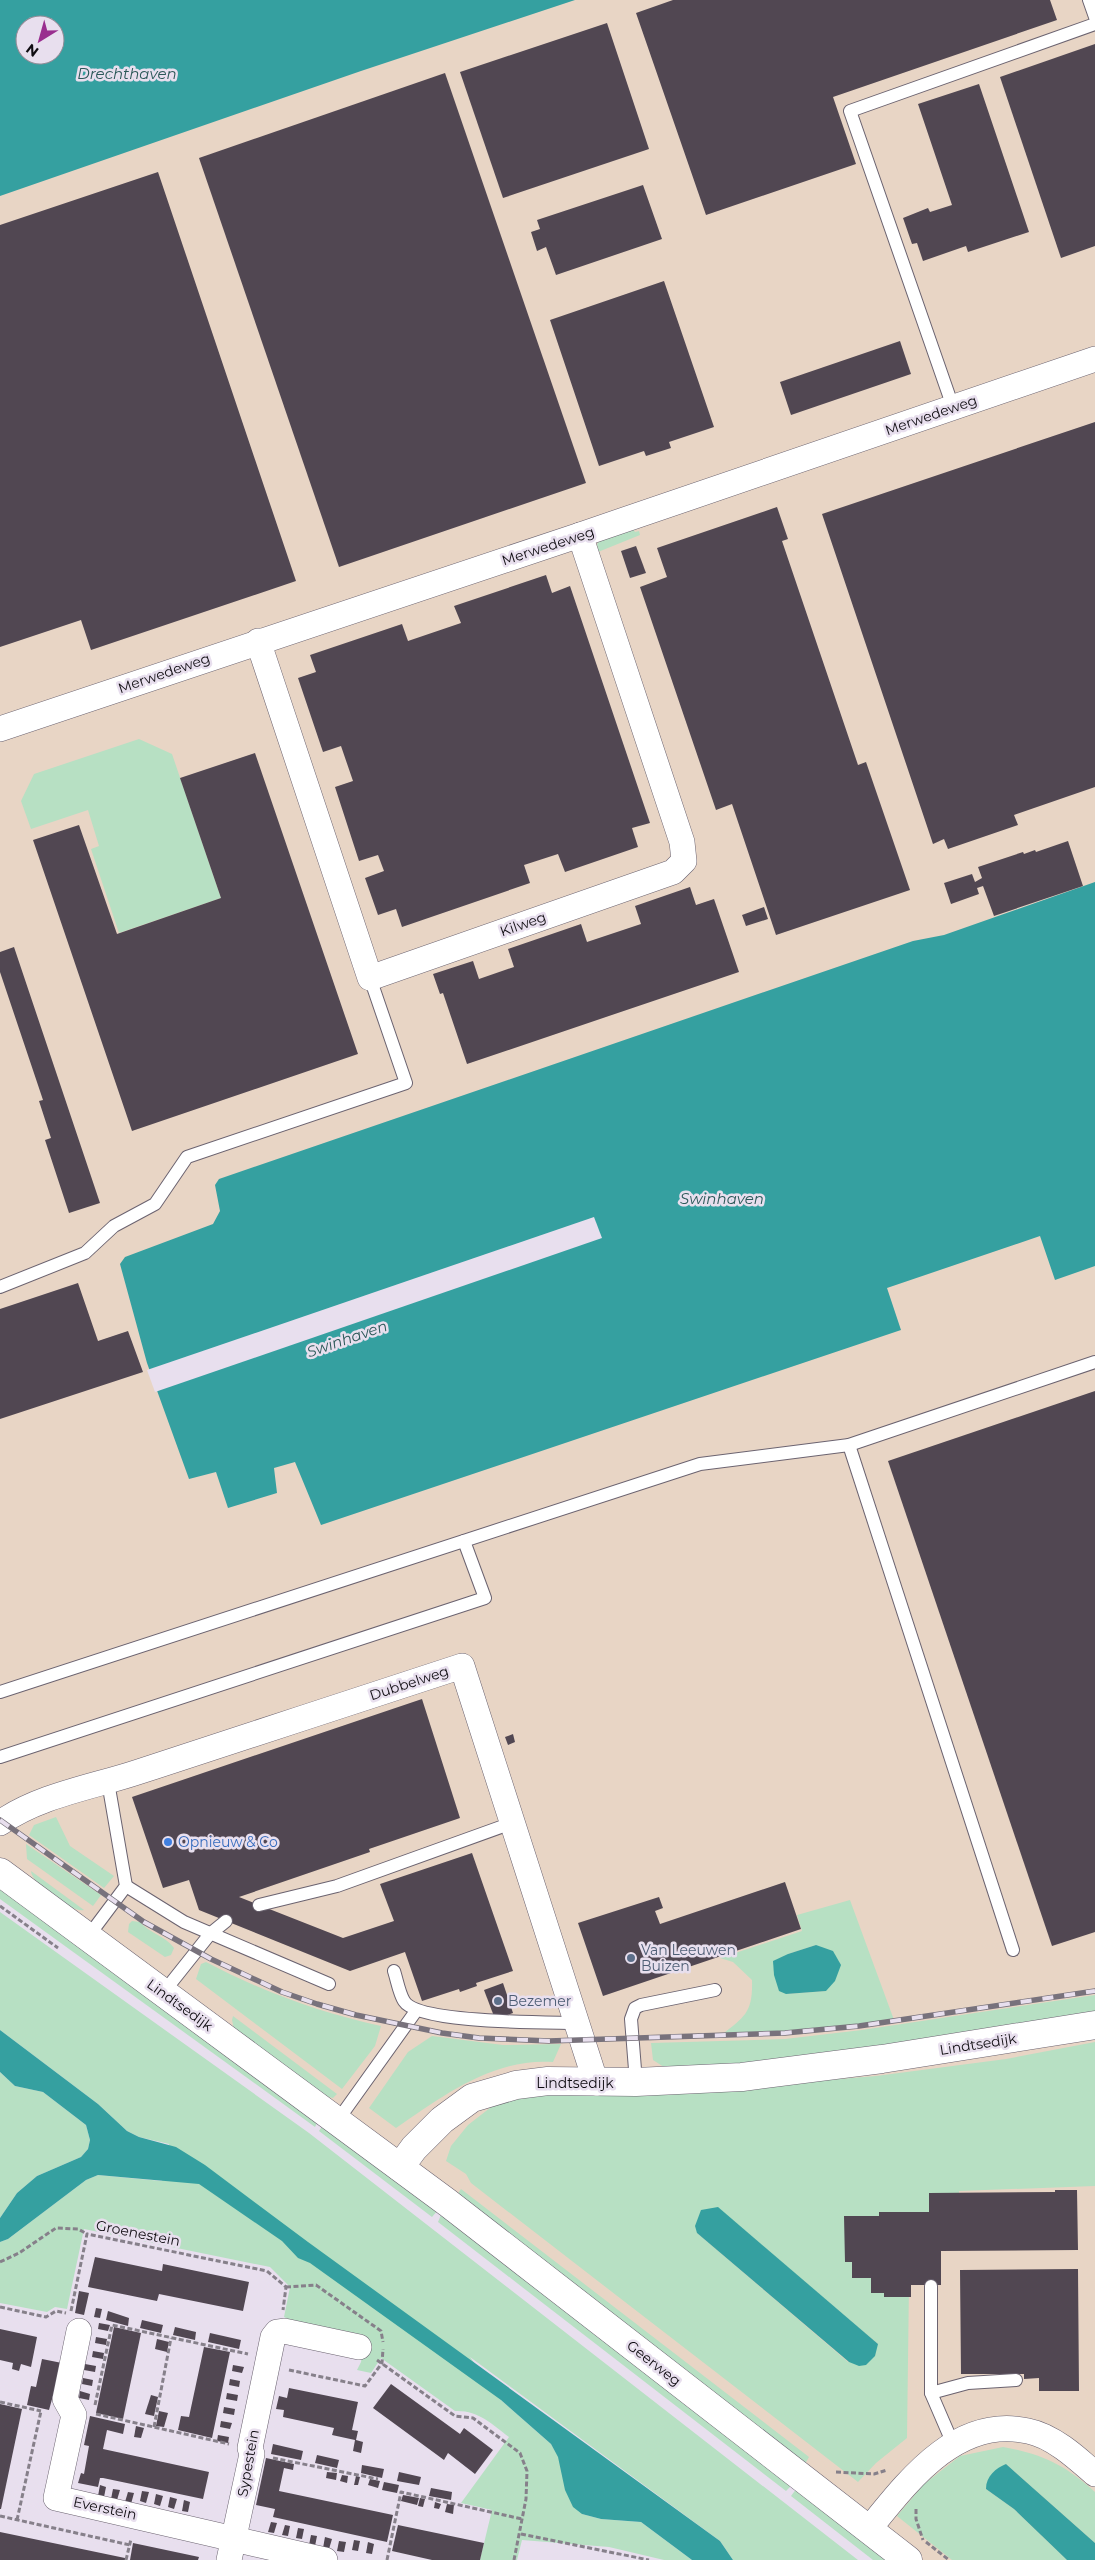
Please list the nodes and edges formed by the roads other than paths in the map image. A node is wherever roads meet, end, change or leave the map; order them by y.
1 (1089, 0) edge
2 (1095, 17) edge
3 (1095, 24) edge
4 (1095, 359) edge
5 (953, 407) junction
6 (580, 535) junction
7 (258, 641) junction
8 (0, 729) edge
9 (370, 978) junction
10 (0, 1287) edge
11 (1095, 1362) edge
12 (849, 1445) junction
13 (464, 1541) junction
14 (0, 1692) edge
15 (0, 1757) edge
16 (108, 1782) junction
17 (0, 1823) edge
18 (512, 1823) junction
19 (0, 1872) edge
20 (126, 1886) junction
21 (260, 1905) dead end
22 (226, 1921) dead end
23 (210, 1934) junction
24 (87, 1938) junction
25 (1013, 1950) dead end
26 (394, 1971) dead end
27 (329, 1984) dead end
28 (715, 1990) dead end
29 (163, 1993) junction
30 (416, 2011) junction
31 (577, 2023) junction
32 (1095, 2025) edge
33 (636, 2082) junction
34 (596, 2083) junction
35 (338, 2120) junction
36 (400, 2167) junction
37 (930, 2286) dead end
38 (79, 2331) dead end
39 (358, 2346) road end
40 (1016, 2380) dead end
41 (931, 2393) junction
42 (953, 2444) junction
43 (1090, 2461) edge
44 (869, 2529) junction
45 (231, 2550) edge
46 (921, 2558) edge
47 (325, 2560) edge

1 - 2 lane
3 - 5 lane
4 - 5 street, Merwedeweg
5 - 6 street, Merwedeweg
6 - 7 street, Merwedeweg
6 - 9 street, Kilweg
7 - 8 street, Merwedeweg
7 - 9 street
9 - 10 lane
11 - 12 lane
12 - 13 lane
12 - 25 lane
13 - 14 lane
13 - 15 lane
16 - 17 street, Dubbelweg
16 - 18 street, Dubbelweg
16 - 20 lane
18 - 21 lane
18 - 31 street, Dubbelweg
19 - 24 main road, Lindtsedijk
20 - 23 lane
20 - 24 lane
22 - 23 lane
23 - 27 lane
23 - 29 lane
24 - 29 main road, Lindtsedijk
26 - 30 lane
28 - 33 lane
29 - 35 main road, Lindtsedijk
30 - 31 lane
30 - 35 lane
31 - 34 street, Dubbelweg
32 - 33 main road, Lindtsedijk
33 - 34 main road, Lindtsedijk
34 - 36 main road, Lindtsedijk
35 - 36 main road, Lindtsedijk
36 - 44 main road, Geerweg
37 - 41 lane
38 - 45 street, Everstein
39 - 45 street, Sypestein
40 - 41 lane
41 - 42 lane
42 - 43 street
42 - 44 street
44 - 46 main road, Geerweg
45 - 47 street

